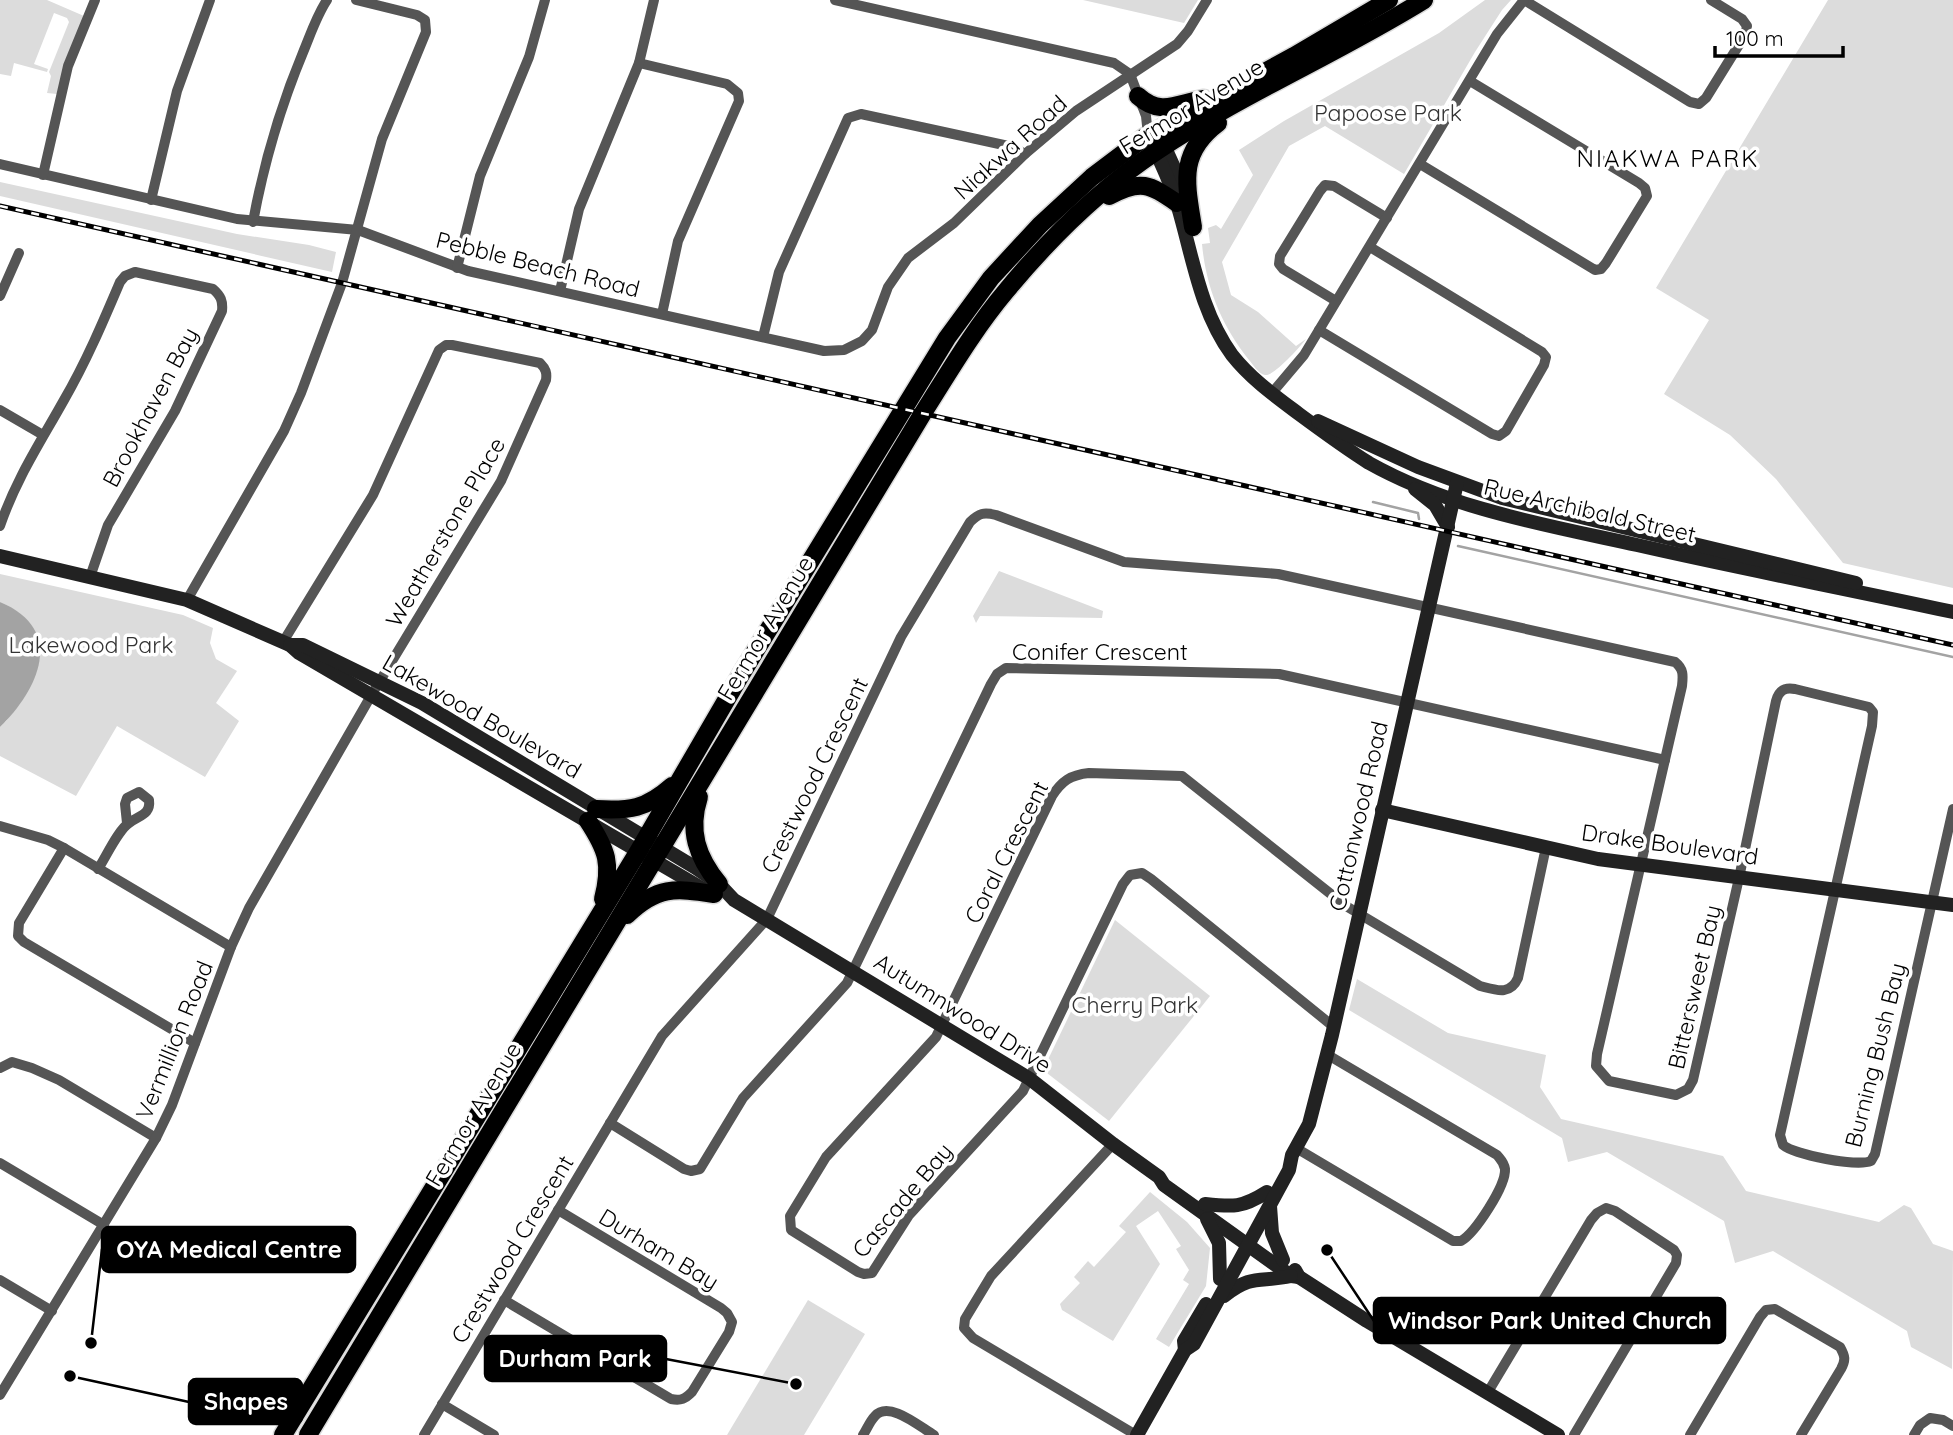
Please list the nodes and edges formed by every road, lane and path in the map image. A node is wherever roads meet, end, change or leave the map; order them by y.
1 (95, 0) edge
2 (210, 0) edge
3 (327, 0) edge
4 (356, 0) edge
5 (545, 0) edge
6 (654, 0) edge
7 (835, 0) edge
8 (1207, 0) edge
9 (1389, 0) edge
10 (1424, 0) edge
11 (1524, 0) edge
12 (1711, 0) edge
13 (639, 64) junction
14 (1129, 74) junction
15 (1470, 81) junction
16 (1266, 88) junction
17 (1138, 96) junction
18 (1218, 97) junction
19 (1154, 136) junction
20 (1025, 154) junction
21 (0, 164) edge
22 (1420, 164) junction
23 (43, 175) junction
24 (151, 200) junction
25 (1177, 203) junction
26 (1077, 217) junction
27 (1387, 218) junction
28 (253, 222) junction
29 (1194, 227) junction
30 (358, 230) junction
31 (1370, 247) junction
32 (19, 253) dead end
33 (457, 268) junction
34 (1199, 285) junction
35 (560, 291) junction
36 (0, 296) edge
37 (1336, 301) junction
38 (662, 314) junction
39 (1319, 330) junction
40 (763, 337) junction
41 (862, 341) joint
42 (1271, 394) junction
43 (1289, 406) junction
44 (0, 410) edge
45 (43, 436) junction
46 (1401, 478) junction
47 (1457, 483) junction
48 (1453, 499) junction
49 (1494, 513) junction
50 (0, 526) edge
51 (1448, 527) junction
52 (0, 556) edge
53 (90, 577) junction
54 (187, 600) junction
55 (1904, 601) junction
56 (1429, 607) junction
57 (1953, 612) edge
58 (286, 644) junction
59 (380, 681) junction
60 (372, 694) junction
61 (1407, 702) junction
62 (506, 755) junction
63 (1665, 760) junction
64 (497, 769) junction
65 (706, 774) junction
66 (682, 776) junction
67 (1953, 809) edge
68 (1382, 810) junction
69 (592, 815) junction
70 (127, 823) dead end
71 (0, 826) edge
72 (1546, 847) junction
73 (64, 848) junction
74 (650, 850) junction
75 (1643, 864) junction
76 (99, 869) junction
77 (1739, 877) junction
78 (716, 889) junction
79 (1836, 890) junction
80 (1932, 902) junction
81 (1953, 905) edge
82 (1359, 914) junction
83 (599, 916) junction
84 (767, 919) junction
85 (612, 929) junction
86 (231, 947) junction
87 (853, 972) junction
88 (943, 1025) junction
89 (1334, 1027) junction
90 (195, 1043) junction
91 (1328, 1055) junction
92 (0, 1068) edge
93 (1030, 1079) junction
94 (610, 1123) junction
95 (156, 1138) junction
96 (1113, 1144) junction
97 (1294, 1152) junction
98 (0, 1163) edge
99 (1268, 1198) junction
100 (558, 1210) junction
101 (1204, 1210) junction
102 (104, 1225) junction
103 (1246, 1239) junction
104 (1283, 1260) junction
105 (1295, 1277) junction
106 (1220, 1279) junction
107 (0, 1280) edge
108 (504, 1300) junction
109 (1218, 1302) junction
110 (52, 1311) junction
111 (1185, 1350) junction
112 (1488, 1392) junction
113 (0, 1395) edge
114 (442, 1404) junction
115 (1953, 1426) edge
116 (283, 1435) edge
117 (307, 1435) edge
118 (424, 1435) edge
119 (494, 1435) edge
120 (863, 1435) edge
121 (934, 1435) edge
122 (1136, 1435) edge
123 (1558, 1435) edge
124 (1574, 1435) edge
125 (1690, 1435) edge
126 (1801, 1435) edge
127 (1914, 1435) edge

1 - 23 street
2 - 24 street
3 - 28 street
4 - 30 street
5 - 33 street
6 - 13 street
7 - 14 street
8 - 14 street, Niakwa Road
9 - 18 highway, Fermor Avenue
10 - 16 highway, Fermor Avenue
11 - 12 street
11 - 15 street
13 - 35 street
13 - 38 street
14 - 17 street, Rue Archibald Street
14 - 20 street, Niakwa Road
15 - 22 street
15 - 22 street
16 - 19 highway, Fermor Avenue
16 - 29 highway
17 - 18 highway
17 - 19 street, Rue Archibald Street
18 - 19 highway, Fermor Avenue
19 - 25 street, Rue Archibald Street
19 - 26 highway, Fermor Avenue
19 - 29 street, Rue Archibald Street
19 - 66 highway, Fermor Avenue
20 - 40 street
20 - 41 street, Niakwa Road
21 - 23 street, Pebble Beach Road
22 - 27 street
23 - 24 street, Pebble Beach Road
24 - 28 street, Pebble Beach Road
25 - 26 highway
25 - 34 street, Rue Archibald Street
26 - 65 highway, Fermor Avenue
27 - 31 street
27 - 37 street
28 - 30 street, Pebble Beach Road
29 - 34 street, Rue Archibald Street
30 - 33 street, Pebble Beach Road
30 - 54 street
31 - 37 street
31 - 39 street
32 - 36 street
33 - 35 street, Pebble Beach Road
34 - 42 street, Rue Archibald Street
35 - 38 street, Pebble Beach Road
37 - 39 street
38 - 40 street, Pebble Beach Road
39 - 42 street
40 - 41 street, Pebble Beach Road
42 - 43 street, Rue Archibald Street
43 - 46 street, Rue Archibald Street
43 - 47 street, Rue Archibald Street
44 - 45 street
45 - 50 street, Brookhaven Bay
45 - 53 street, Brookhaven Bay
46 - 48 street, Rue Archibald Street
46 - 51 street
47 - 48 street, Cottonwood Road
47 - 55 street, Rue Archibald Street
48 - 49 street, Rue Archibald Street
48 - 51 street, Cottonwood Road
49 - 51 street
49 - 55 street, Rue Archibald Street
51 - 56 street, Cottonwood Road
52 - 53 street, Lakewood Boulevard
53 - 54 street, Lakewood Boulevard
54 - 58 street, Lakewood Boulevard
55 - 57 street, Rue Archibald Street
56 - 61 street, Cottonwood Road
56 - 63 street
56 - 84 street, Crestwood Crescent
58 - 59 street, Lakewood Boulevard
58 - 59 street, Weatherstone Place
58 - 60 street, Lakewood Boulevard
59 - 60 street, Weatherstone Place
59 - 62 street, Lakewood Boulevard
60 - 64 street, Lakewood Boulevard
60 - 86 street, Vermillion Road
61 - 63 street
61 - 68 street, Cottonwood Road
61 - 87 street, Conifer Crescent
62 - 64 street
62 - 69 street, Lakewood Boulevard
63 - 75 street
64 - 69 street, Lakewood Boulevard
65 - 74 highway, Fermor Avenue
65 - 78 highway
66 - 69 highway
66 - 74 highway, Fermor Avenue
67 - 80 street, Burning Bush Bay
68 - 72 street, Drake Boulevard
68 - 82 street, Cottonwood Road
69 - 74 street, Lakewood Boulevard
69 - 83 highway
70 - 76 street
71 - 73 street
72 - 75 street, Drake Boulevard
72 - 82 street, Coral Crescent
73 - 76 street
73 - 90 street
74 - 78 street, Autumnwood Drive
74 - 83 highway, Fermor Avenue
74 - 85 highway, Fermor Avenue
75 - 77 street, Drake Boulevard
75 - 77 street, Bittersweet Bay
76 - 86 street
77 - 79 street, Drake Boulevard
77 - 79 street, Burning Bush Bay
78 - 84 street, Autumnwood Drive
78 - 85 highway
79 - 80 street, Drake Boulevard
79 - 80 street, Burning Bush Bay
80 - 81 street, Drake Boulevard
82 - 88 street, Coral Crescent
82 - 89 street, Cottonwood Road
83 - 116 highway, Fermor Avenue
84 - 87 street, Autumnwood Drive
84 - 94 street, Crestwood Crescent
85 - 117 highway, Fermor Avenue
86 - 90 street, Vermillion Road
87 - 88 street, Autumnwood Drive
87 - 94 street
88 - 93 street, Autumnwood Drive
88 - 93 street, Cascade Bay
89 - 91 street, Cottonwood Road
89 - 93 street
90 - 95 street, Vermillion Road
91 - 97 street, Cottonwood Road
91 - 97 street
92 - 95 street
93 - 96 street, Autumnwood Drive
94 - 100 street, Crestwood Crescent
95 - 102 street, Vermillion Road
96 - 101 street, Autumnwood Drive
96 - 122 street
97 - 99 street, Cottonwood Road
98 - 102 street
99 - 101 street
99 - 103 street, Cottonwood Road
99 - 104 street
100 - 108 street, Crestwood Crescent
100 - 108 street, Durham Bay
101 - 103 street, Autumnwood Drive
101 - 106 street
102 - 110 street, Vermillion Road
103 - 104 street, Autumnwood Drive
103 - 105 street, Autumnwood Drive
103 - 106 street, Cottonwood Road
103 - 109 street, Cottonwood Road
104 - 105 street, Autumnwood Drive
105 - 109 street
105 - 112 street, Autumnwood Drive
106 - 111 street, Cottonwood Road
107 - 110 street
108 - 114 street, Crestwood Crescent
109 - 111 street, Cottonwood Road
110 - 113 street, Vermillion Road
111 - 122 street, Cottonwood Road
112 - 123 street, Autumnwood Drive
112 - 124 street
114 - 118 street, Crestwood Crescent
114 - 119 street
115 - 127 street
120 - 121 street
125 - 126 street

